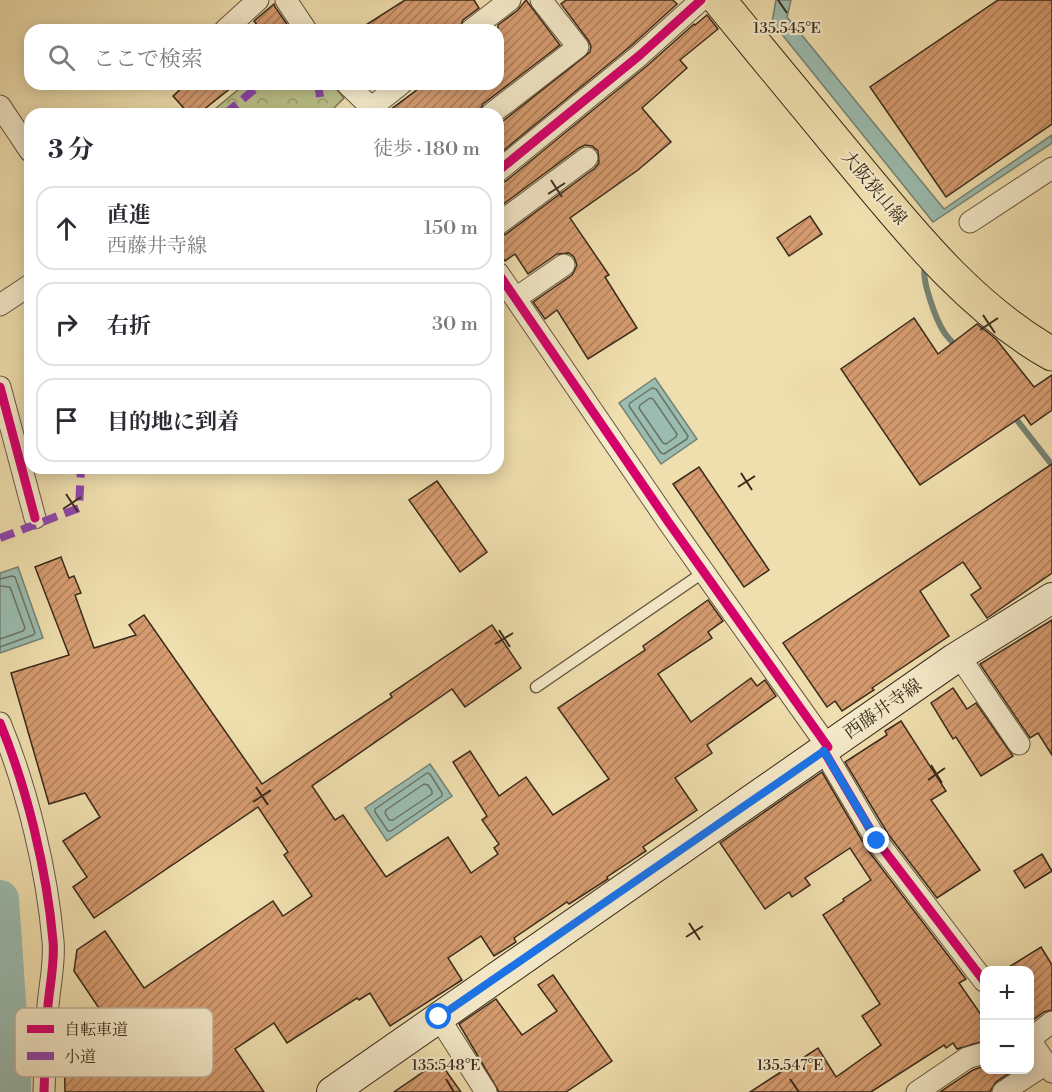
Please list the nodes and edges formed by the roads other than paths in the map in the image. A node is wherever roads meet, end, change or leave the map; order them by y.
1 (258, 0) edge
2 (286, 0) edge
3 (510, 0) edge
4 (541, 0) edge
5 (701, 0) edge
6 (718, 0) edge
7 (232, 24) edge
8 (302, 24) edge
9 (479, 24) edge
10 (353, 90) edge
11 (395, 90) edge
12 (0, 106) edge
13 (373, 108) edge
14 (377, 108) edge
15 (499, 108) edge
16 (24, 142) edge
17 (587, 158) dead end
18 (504, 166) edge
19 (1052, 168) edge
20 (504, 220) edge
21 (970, 222) dead end
22 (564, 265) dead end
23 (504, 281) edge
24 (24, 289) edge
25 (516, 298) junction
26 (0, 305) edge
27 (1052, 354) edge
28 (0, 387) edge
29 (8, 449) edge
30 (35, 518) dead end
31 (704, 572) junction
32 (1052, 598) edge
33 (959, 656) junction
34 (536, 687) dead end
35 (0, 723) edge
36 (1018, 744) dead end
37 (826, 749) junction
38 (980, 976) edge
39 (48, 1008) edge
40 (439, 1017) junction
41 (1052, 1022) edge
42 (1034, 1036) edge
43 (1034, 1047) edge
44 (980, 1054) edge
45 (1049, 1068) edge
46 (45, 1077) edge
47 (44, 1092) edge
48 (332, 1092) edge
49 (486, 1092) edge
50 (917, 1092) edge
51 (1003, 1092) edge

1 - 7 street
2 - 8 street
3 - 9 street
4 - 15 street
5 - 18 street
6 - 27 main road, 大阪狭山線
10 - 13 street
11 - 14 street
12 - 16 street
17 - 20 street
19 - 21 street
22 - 25 street
23 - 25 street
24 - 26 street
25 - 31 street
28 - 29 street
29 - 30 street
31 - 34 lane
31 - 37 street
32 - 33 main road, 西藤井寺線
33 - 36 street
33 - 37 main road, 西藤井寺線
35 - 39 street
37 - 38 street
37 - 40 main road, 西藤井寺線
40 - 48 main road, 西藤井寺線
40 - 49 street
41 - 42 street
43 - 45 street
44 - 50 street
45 - 51 street
46 - 47 street

